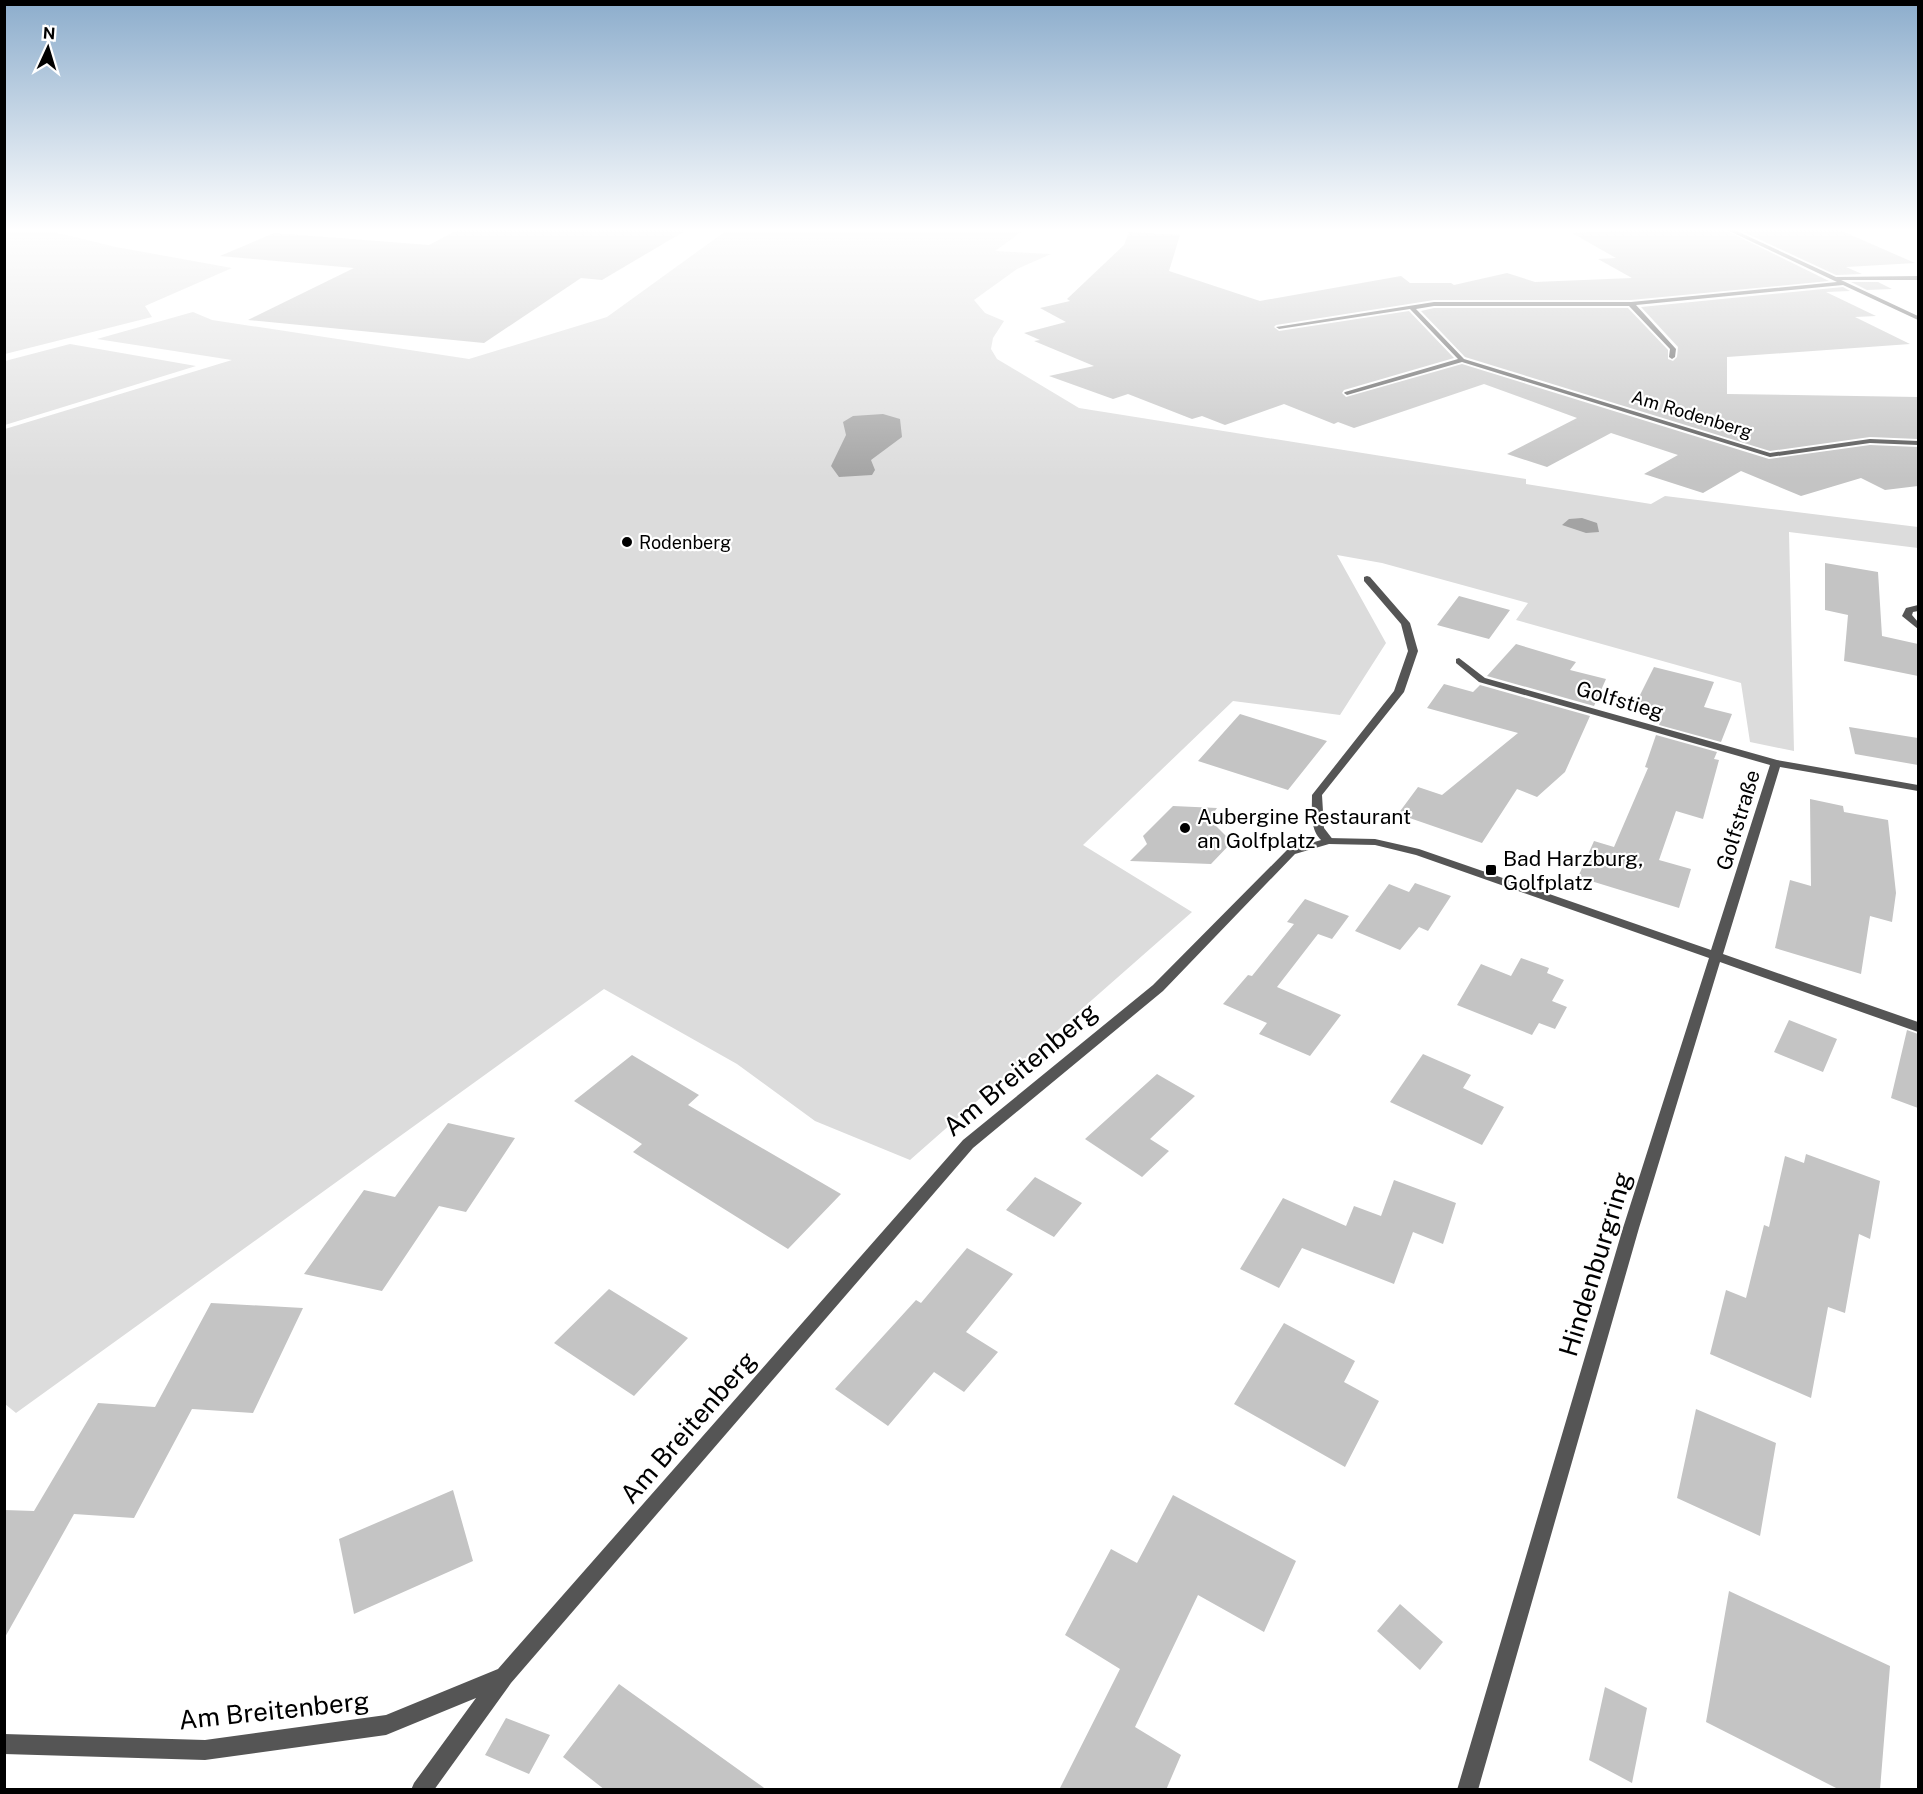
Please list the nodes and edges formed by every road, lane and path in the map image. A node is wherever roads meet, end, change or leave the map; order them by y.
1 (1380, 312) edge
2 (1416, 312) edge
3 (1638, 312) edge
4 (1279, 327) dead end
5 (1672, 357) dead end
6 (1462, 360) junction
7 (1347, 393) dead end
8 (1918, 443) edge
9 (1367, 579) dead end
10 (1918, 608) edge
11 (1918, 626) edge
12 (1459, 661) dead end
13 (1776, 762) junction
14 (1918, 788) edge
15 (1328, 841) junction
16 (1716, 958) junction
17 (1918, 1027) edge
18 (505, 1676) junction
19 (4, 1744) edge
20 (421, 1790) edge
21 (1467, 1790) edge

1 - 4 street
2 - 6 street, Am Rodenberg
3 - 5 street
6 - 7 street
6 - 8 street, Am Rodenberg
9 - 15 street
10 - 11 street
12 - 13 street, Golfstieg
13 - 14 street, Golfstraße
13 - 16 street, Golfstraße
15 - 16 street, Am Breitenberg
15 - 18 street, Am Breitenberg
16 - 17 street
16 - 21 street, Hindenburgring
18 - 19 street, Am Breitenberg
18 - 20 street, Am Breitenberg

